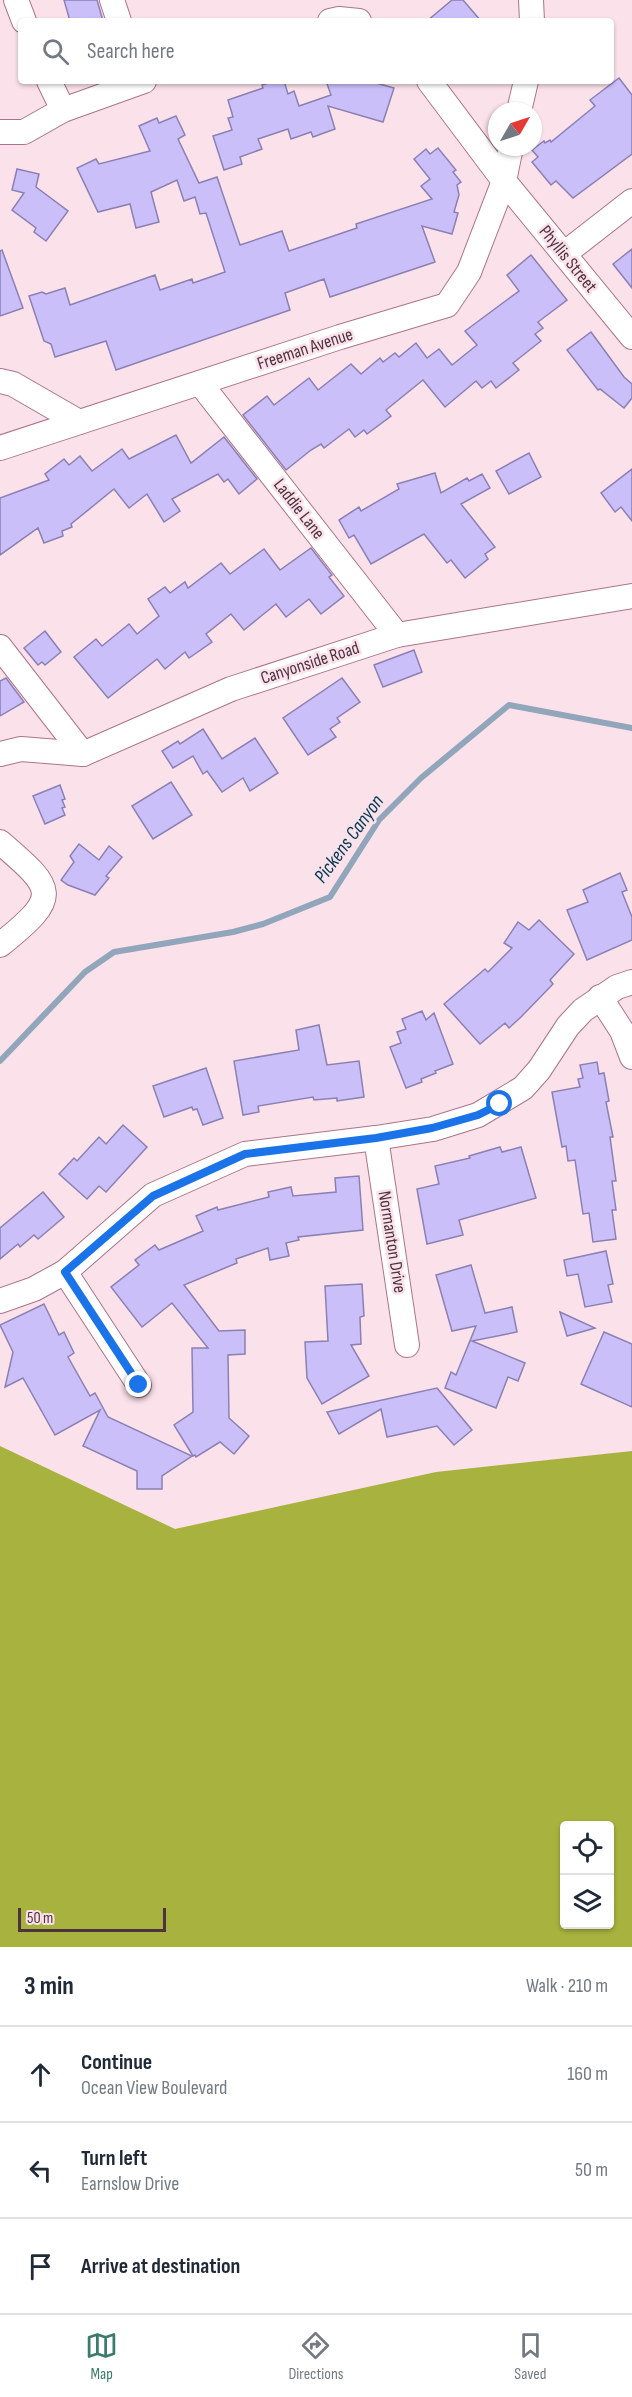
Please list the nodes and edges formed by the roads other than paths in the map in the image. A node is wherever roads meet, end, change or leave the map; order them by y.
1 (16, 0) edge
2 (112, 0) edge
3 (531, 0) edge
4 (23, 18) edge
5 (118, 18) edge
6 (532, 18) edge
7 (50, 84) edge
8 (136, 84) edge
9 (431, 84) edge
10 (525, 84) edge
11 (521, 102) edge
12 (63, 110) junction
13 (0, 132) edge
14 (509, 156) edge
15 (504, 181) junction
16 (632, 201) edge
17 (564, 254) junction
18 (632, 338) edge
19 (0, 381) edge
20 (200, 384) junction
21 (79, 422) junction
22 (0, 448) edge
23 (632, 596) edge
24 (397, 635) junction
25 (0, 647) edge
26 (0, 754) edge
27 (83, 754) junction
28 (0, 842) edge
29 (0, 945) edge
30 (632, 982) edge
31 (600, 998) junction
32 (632, 1057) edge
33 (376, 1138) junction
34 (65, 1272) junction
35 (0, 1301) edge
36 (407, 1345) dead end
37 (139, 1385) dead end

1 - 4 street
2 - 5 street
3 - 6 street
7 - 12 street
8 - 12 street
9 - 15 street, Phyllis Street
10 - 11 street
12 - 13 street
14 - 15 street, Freeman Avenue
15 - 17 street, Phyllis Street
15 - 20 street, Freeman Avenue
16 - 17 street
17 - 18 street, Phyllis Street
19 - 21 street
20 - 21 street, Freeman Avenue
20 - 24 street, Laddie Lane
21 - 22 street, Freeman Avenue
23 - 24 street, Canyonside Road
24 - 27 street, Canyonside Road
25 - 27 street
26 - 27 street, Canyonside Road
28 - 29 street
30 - 31 street
31 - 32 street
31 - 33 street
33 - 34 street
33 - 36 street, Normanton Drive
34 - 35 street
34 - 37 street

